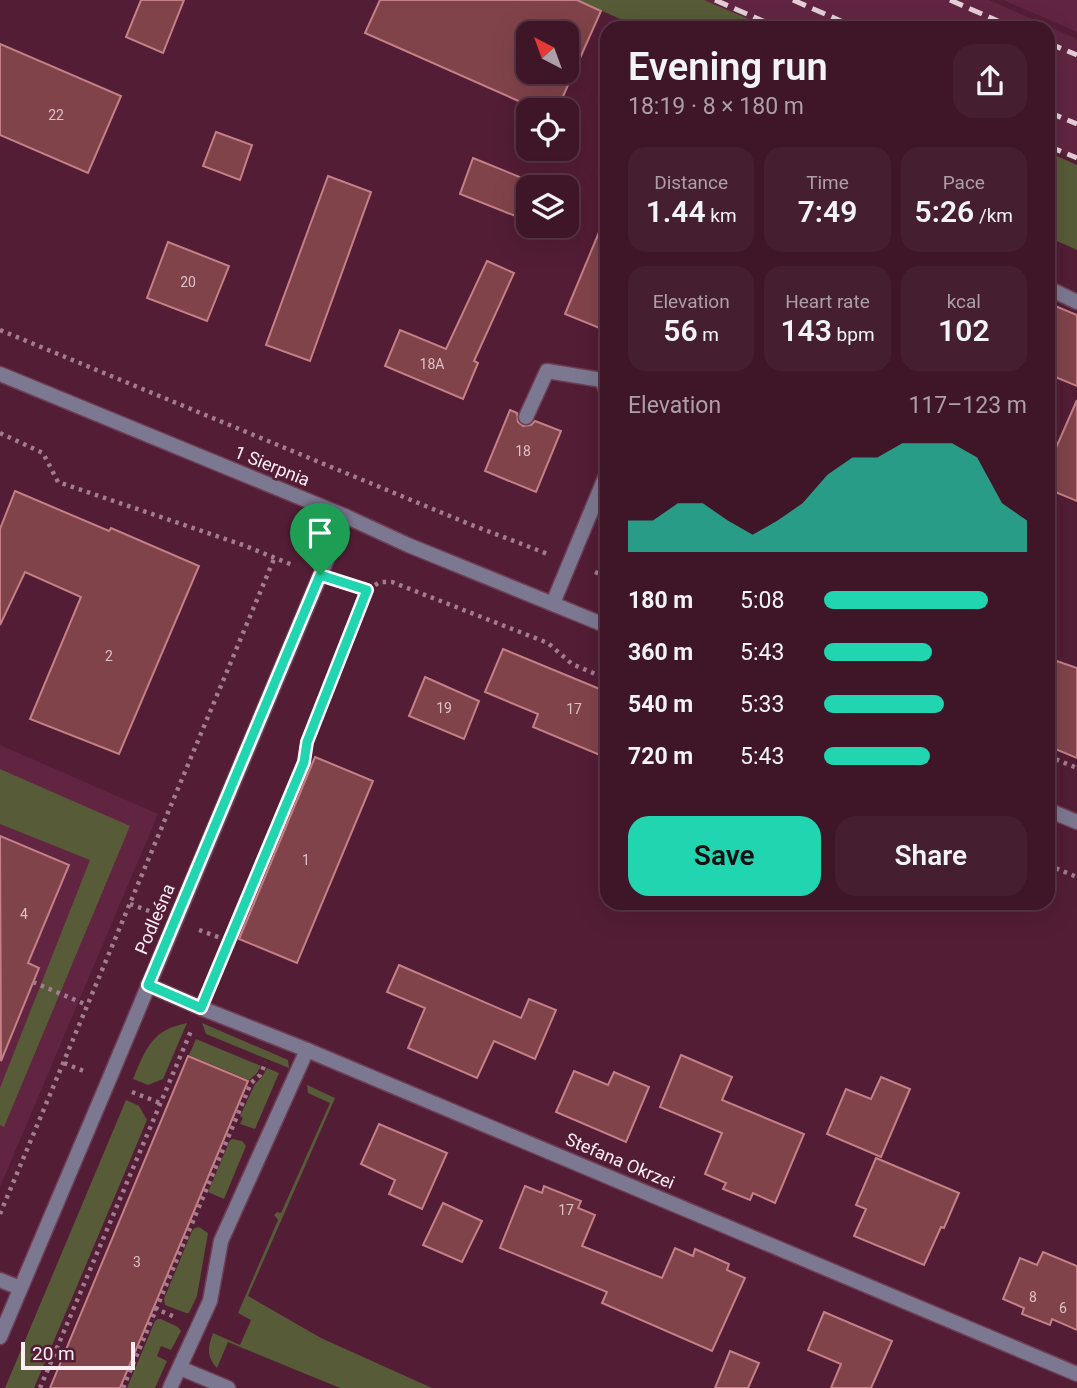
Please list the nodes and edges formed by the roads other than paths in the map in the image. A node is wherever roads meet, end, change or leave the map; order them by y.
1 (1055, 291) edge
2 (1077, 302) edge
3 (0, 373) edge
4 (600, 380) edge
5 (527, 417) dead end
6 (600, 491) edge
7 (345, 516) junction
8 (552, 603) junction
9 (600, 623) edge
10 (1055, 813) edge
11 (1077, 822) edge
12 (148, 985) junction
13 (307, 1050) junction
14 (0, 1280) edge
15 (20, 1288) junction
16 (0, 1337) edge
17 (180, 1368) junction
18 (1077, 1374) edge
19 (170, 1388) edge
20 (228, 1388) edge

1 - 2 street
3 - 7 street, 1 Sierpnia
4 - 5 street
6 - 8 street
7 - 8 street, 1 Sierpnia
7 - 12 street, Podleśna
8 - 9 street, 1 Sierpnia
10 - 11 street
12 - 13 street, Stefana Okrzei
12 - 15 street, Podleśna
13 - 17 street
13 - 18 street, Stefana Okrzei
14 - 15 street
15 - 16 street, Podleśna
17 - 19 street
17 - 20 street

